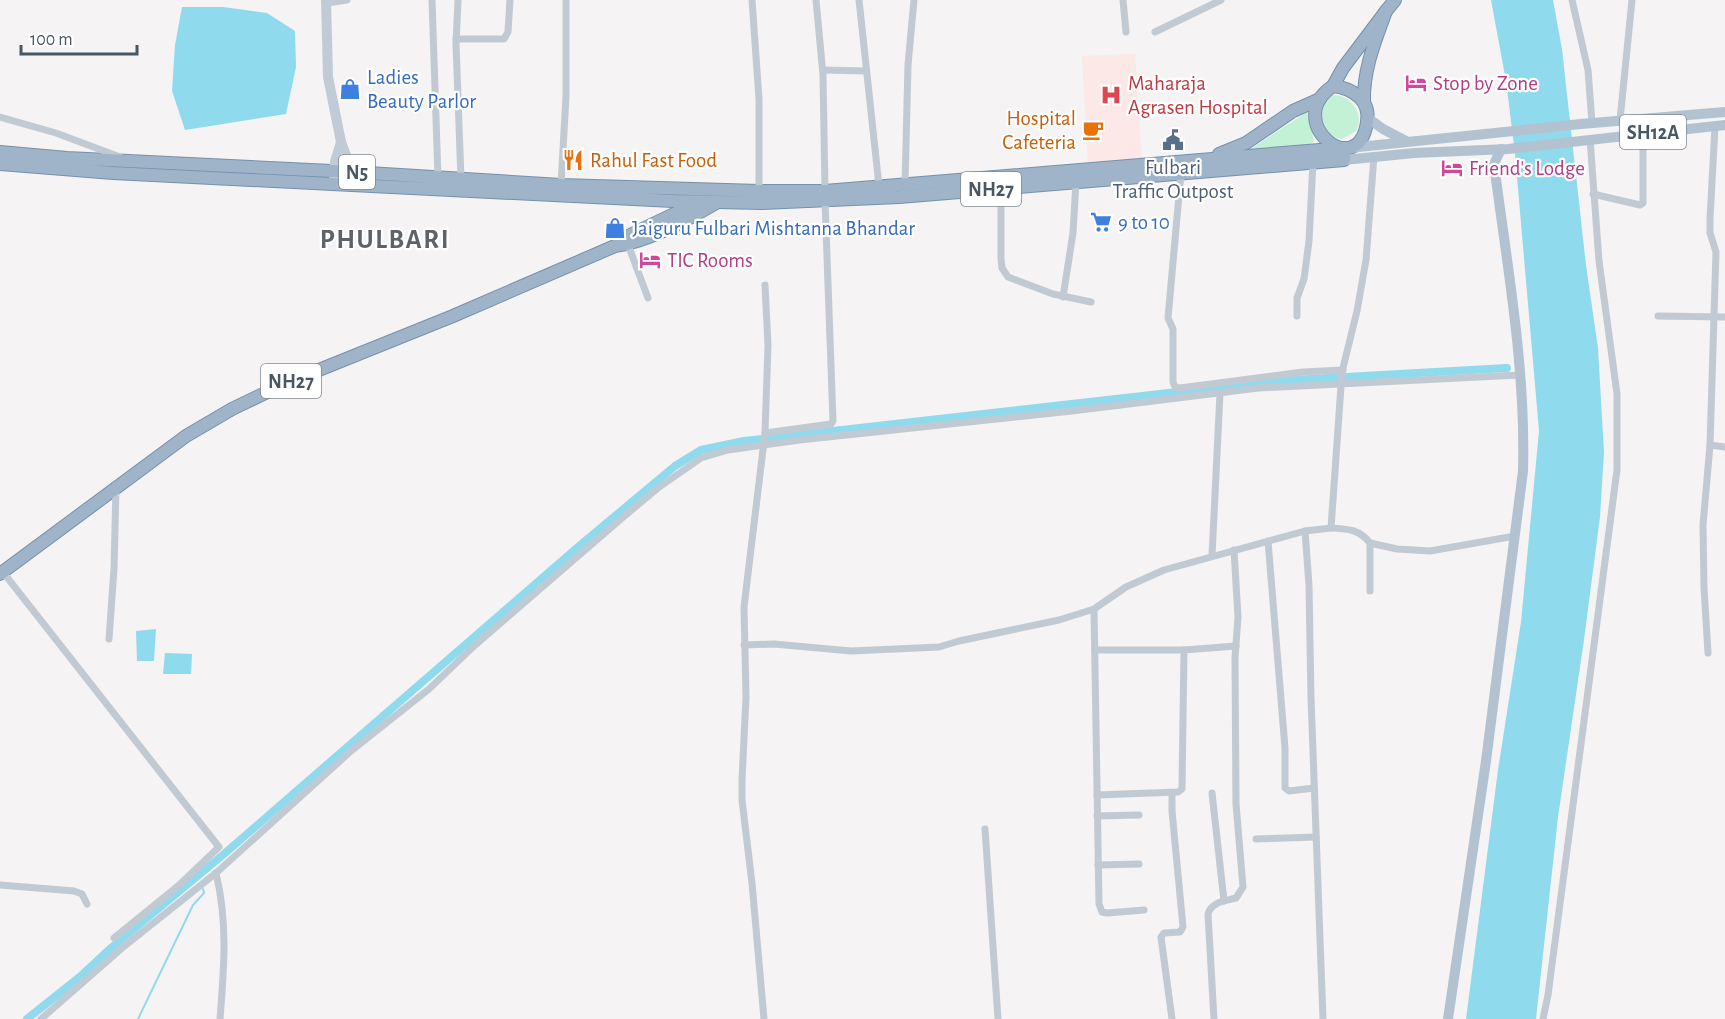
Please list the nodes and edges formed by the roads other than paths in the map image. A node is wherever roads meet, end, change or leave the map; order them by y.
1 (347, 0) edge
2 (432, 0) edge
3 (458, 0) edge
4 (510, 0) edge
5 (566, 0) edge
6 (752, 0) edge
7 (816, 0) edge
8 (859, 0) edge
9 (914, 0) edge
10 (1123, 0) edge
11 (1221, 0) edge
12 (1395, 0) edge
13 (1572, 0) edge
14 (1632, 0) edge
15 (326, 2) edge
16 (1386, 11) junction
17 (1126, 32) dead end
18 (1155, 32) dead end
19 (456, 39) junction
20 (823, 70) junction
21 (866, 71) junction
22 (1333, 86) junction
23 (1320, 99) junction
24 (1364, 102) junction
25 (1725, 112) edge
26 (0, 117) edge
27 (1368, 117) junction
28 (1620, 120) junction
29 (1587, 123) junction
30 (1720, 126) edge
31 (1586, 139) junction
32 (341, 142) junction
33 (1409, 142) junction
34 (1505, 149) junction
35 (1643, 149) dead end
36 (1480, 151) junction
37 (0, 152) edge
38 (1344, 154) junction
39 (1374, 156) junction
40 (127, 160) junction
41 (1198, 162) junction
42 (1313, 162) junction
43 (0, 164) edge
44 (1494, 164) junction
45 (352, 172) junction
46 (1181, 173) junction
47 (334, 178) junction
48 (438, 178) junction
49 (461, 180) junction
50 (1076, 182) junction
51 (905, 184) junction
52 (352, 185) junction
53 (561, 185) junction
54 (879, 186) junction
55 (1001, 188) junction
56 (759, 191) junction
57 (1593, 194) junction
58 (717, 196) junction
59 (825, 196) junction
60 (647, 200) junction
61 (698, 202) junction
62 (649, 226) junction
63 (627, 241) junction
64 (765, 285) dead end
65 (1063, 297) junction
66 (648, 298) dead end
67 (1091, 302) dead end
68 (1297, 316) dead end
69 (1658, 316) dead end
70 (1714, 317) junction
71 (1725, 317) edge
72 (1342, 371) junction
73 (1519, 375) junction
74 (1342, 382) junction
75 (1220, 393) junction
76 (765, 433) junction
77 (764, 445) junction
78 (1710, 445) junction
79 (1725, 447) edge
80 (116, 488) junction
81 (1331, 528) junction
82 (1305, 531) junction
83 (1515, 536) junction
84 (1268, 542) junction
85 (1370, 543) junction
86 (1234, 550) junction
87 (1212, 556) junction
88 (1, 572) edge
89 (1370, 591) dead end
90 (1094, 609) junction
91 (109, 639) dead end
92 (744, 645) junction
93 (1236, 646) junction
94 (1095, 650) junction
95 (1184, 650) junction
96 (1708, 653) dead end
97 (1314, 788) junction
98 (1172, 793) junction
99 (1212, 793) dead end
100 (1097, 795) junction
101 (1138, 815) dead end
102 (1097, 816) junction
103 (985, 829) dead end
104 (1316, 837) junction
105 (1256, 839) dead end
106 (1139, 864) dead end
107 (1098, 865) junction
108 (216, 873) junction
109 (0, 885) edge
110 (178, 886) junction
111 (186, 896) junction
112 (1224, 901) junction
113 (87, 904) dead end
114 (1144, 910) dead end
115 (114, 938) dead end
116 (41, 1019) edge
117 (220, 1019) edge
118 (764, 1019) edge
119 (998, 1019) edge
120 (1172, 1019) edge
121 (1214, 1019) edge
122 (1323, 1019) edge
123 (1448, 1019) edge
124 (1543, 1019) edge

1 - 15 street
2 - 48 street
3 - 19 street
4 - 19 street
5 - 53 street
6 - 56 street
7 - 20 street
8 - 21 street
9 - 51 street
10 - 17 street
11 - 18 street
12 - 16 highway, NH27
13 - 29 street
14 - 28 street
15 - 32 main road
16 - 22 highway, NH27
16 - 24 highway, NH27
19 - 49 street
20 - 21 street
20 - 59 street
21 - 54 street
22 - 23 highway, NH27
22 - 24 highway
23 - 38 highway
23 - 41 highway, NH27
24 - 27 highway, NH27
25 - 28 main road, SH12A
26 - 40 street
27 - 33 main road
27 - 38 highway
28 - 29 main road, SH12A
29 - 33 main road, SH12A
30 - 31 main road, SH12A
30 - 70 street
31 - 34 main road, SH12A
31 - 57 street
32 - 45 main road
32 - 47 main road
33 - 38 main road, SH12A
34 - 36 main road, SH12A
34 - 44 main road
35 - 57 street
36 - 39 main road, SH12A
36 - 44 main road
37 - 40 highway, N5
38 - 39 main road, SH12A
38 - 41 highway, NH27
38 - 42 highway, NH27
39 - 72 street
40 - 47 highway, N5
41 - 51 highway, NH27
42 - 46 highway, NH27
42 - 68 street
43 - 47 highway, N5
44 - 73 main road
45 - 47 highway, N5
45 - 48 highway, N5
45 - 52 main road
46 - 50 highway, NH27
46 - 72 street
47 - 52 highway, N5
48 - 49 highway, N5
49 - 53 highway, N5
50 - 55 highway, NH27
50 - 65 street
51 - 54 highway, NH27
52 - 60 highway, N5
53 - 58 highway, N5
54 - 59 highway, NH27
55 - 59 highway, NH27
55 - 65 street
56 - 58 highway, NH27
56 - 59 highway, NH27
57 - 124 street
58 - 59 highway, NH27
58 - 61 highway, NH27
58 - 63 highway, NH27
59 - 76 street
60 - 61 highway, N5
60 - 62 highway
61 - 62 highway, NH27
62 - 63 highway, NH27
63 - 66 street
63 - 80 highway, NH27
64 - 76 street
65 - 67 street
69 - 70 street
70 - 71 street
70 - 78 street
72 - 74 street
73 - 74 street
73 - 83 main road
74 - 75 street
74 - 81 street
75 - 77 street
75 - 87 street
76 - 77 street
77 - 92 street
77 - 108 street
78 - 79 street
78 - 96 street
80 - 88 highway, NH27
80 - 91 street
81 - 82 street
81 - 85 street
82 - 84 street
82 - 97 street
83 - 85 street
83 - 123 main road
84 - 86 street
84 - 97 street
85 - 89 street
86 - 87 street
86 - 93 street
87 - 90 street
88 - 110 street
90 - 92 street
90 - 94 street
92 - 118 street
93 - 95 street
93 - 112 street
94 - 95 street
94 - 100 street
95 - 98 street
97 - 104 street
98 - 100 street
98 - 120 street
99 - 112 street
100 - 102 street
101 - 102 street
102 - 107 street
103 - 119 street
104 - 105 street
104 - 122 street
106 - 107 street
107 - 114 street
108 - 111 street
108 - 117 street
109 - 113 street
110 - 111 street
110 - 115 street
111 - 116 street
112 - 121 street

